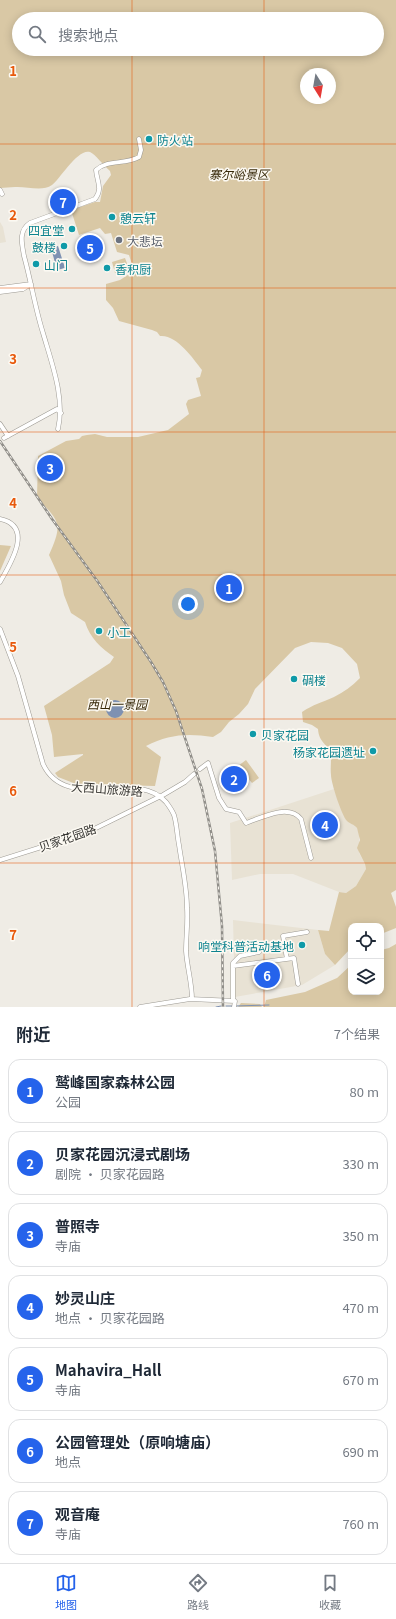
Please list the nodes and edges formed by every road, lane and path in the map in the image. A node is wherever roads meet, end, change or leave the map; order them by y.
1 (139, 139) dead end
2 (31, 284) junction
3 (0, 288) edge
4 (0, 292) edge
5 (61, 414) junction
6 (0, 424) edge
7 (58, 429) dead end
8 (8, 436) junction
9 (4, 438) dead end
10 (0, 518) edge
11 (0, 582) edge
12 (0, 629) edge
13 (200, 769) dead end
14 (194, 774) dead end
15 (160, 796) junction
16 (311, 858) dead end
17 (0, 860) edge
18 (307, 932) dead end
19 (259, 952) dead end
20 (287, 959) junction
21 (233, 966) junction
22 (298, 984) dead end
23 (192, 999) junction
24 (234, 1003) edge
25 (140, 1007) edge

1 - 2 street
2 - 3 street
2 - 4 street
2 - 5 street
5 - 7 street
5 - 8 street
6 - 8 street
8 - 9 street
10 - 11 street
12 - 15 street, 大西山旅游路
13 - 16 street
14 - 15 street, 贝家花园路
15 - 17 street, 贝家花园路
15 - 23 street, 大西山旅游路
18 - 20 street
19 - 21 street
20 - 21 street
20 - 22 street
21 - 24 street
23 - 24 street
23 - 25 street

